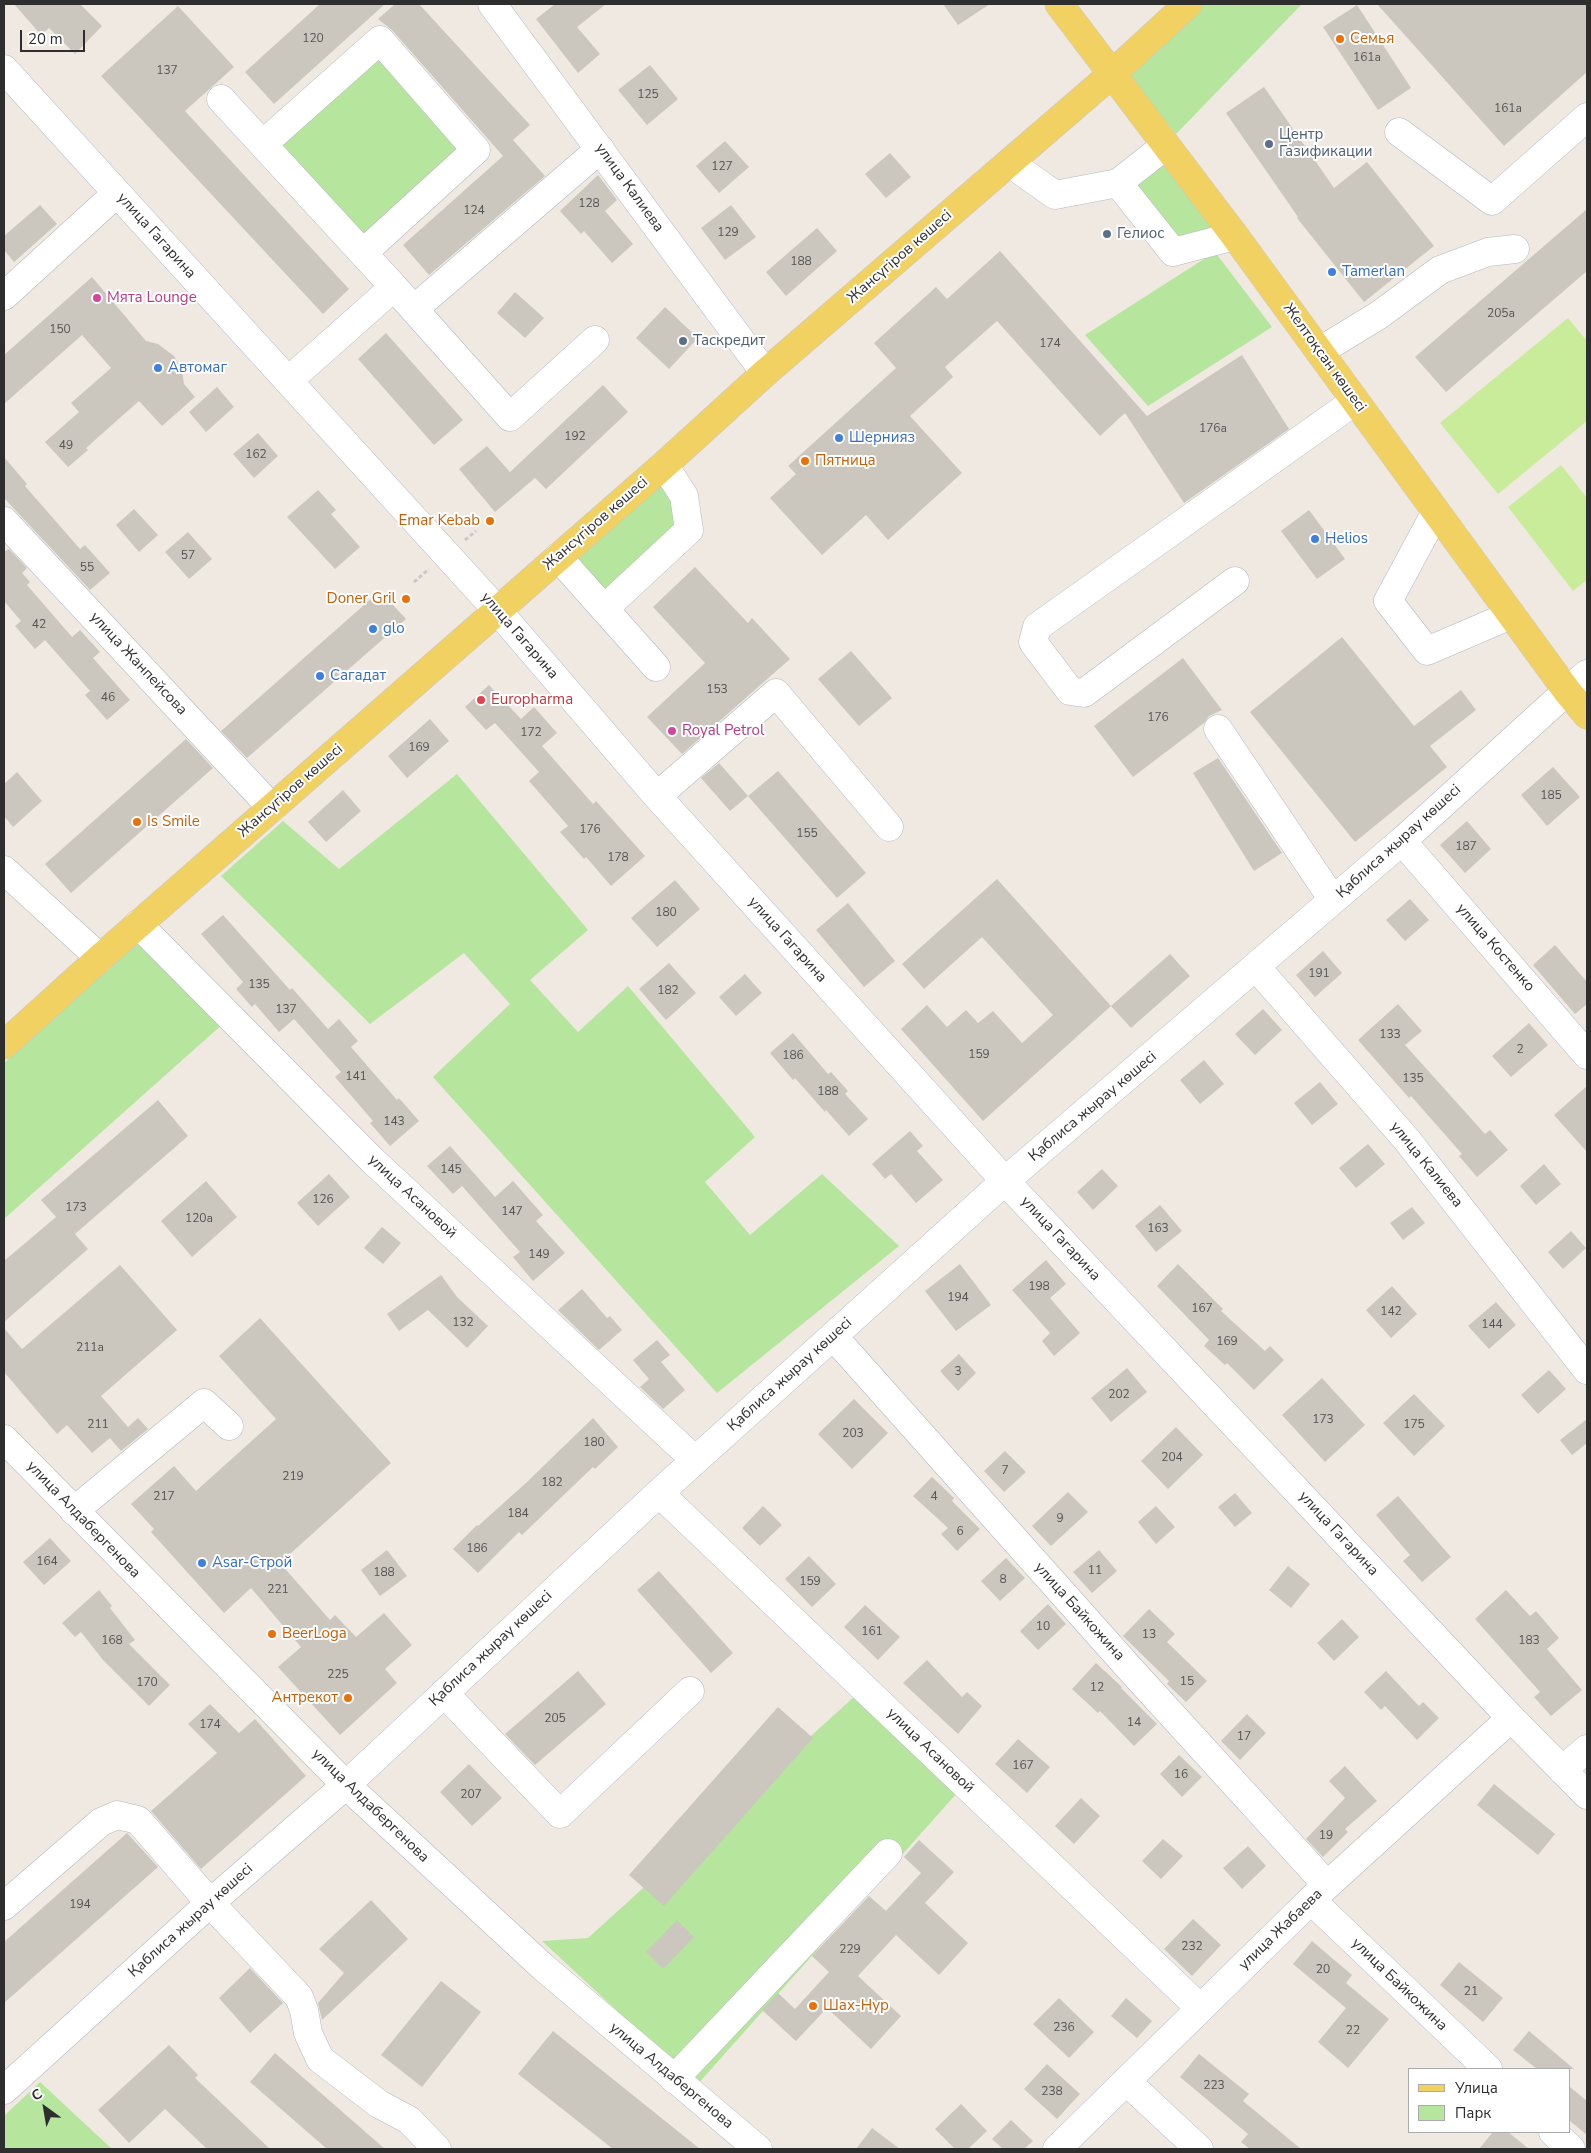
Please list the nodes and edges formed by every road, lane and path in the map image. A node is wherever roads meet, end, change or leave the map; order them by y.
1 (492, 4) edge
2 (1058, 4) edge
3 (1188, 4) edge
4 (4, 69) edge
5 (1112, 74) junction
6 (221, 99) dead end
7 (1587, 117) edge
8 (1399, 132) dead end
9 (263, 144) junction
10 (1165, 146) junction
11 (600, 149) junction
12 (1010, 163) junction
13 (1118, 183) junction
14 (117, 193) junction
15 (1235, 236) junction
16 (1515, 249) dead end
17 (363, 253) junction
18 (394, 287) junction
19 (4, 296) edge
20 (414, 309) junction
21 (595, 340) dead end
22 (1320, 351) junction
23 (765, 373) junction
24 (288, 381) junction
25 (1355, 402) junction
26 (664, 465) junction
27 (1436, 512) junction
28 (4, 521) edge
29 (558, 557) junction
30 (1235, 581) dead end
31 (604, 609) junction
32 (497, 610) junction
33 (1512, 615) junction
34 (656, 667) dead end
35 (1577, 682) edge
36 (1587, 715) edge
37 (1218, 728) dead end
38 (657, 796) junction
39 (272, 808) junction
40 (889, 827) dead end
41 (1402, 841) junction
42 (4, 870) edge
43 (1333, 900) junction
44 (138, 924) junction
45 (100, 958) junction
46 (1256, 967) junction
47 (4, 1045) edge
48 (1587, 1055) edge
49 (1006, 1181) junction
50 (833, 1336) junction
51 (1587, 1370) edge
52 (229, 1426) dead end
53 (4, 1439) edge
54 (695, 1460) junction
55 (659, 1493) junction
56 (74, 1512) junction
57 (690, 1691) dead end
58 (444, 1693) junction
59 (1511, 1718) junction
60 (1587, 1749) edge
61 (1562, 1770) junction
62 (346, 1785) junction
63 (1587, 1795) edge
64 (888, 1853) dead end
65 (1319, 1893) junction
66 (210, 1903) junction
67 (4, 1906) edge
68 (1200, 2008) junction
69 (1487, 2068) edge
70 (674, 2079) junction
71 (1126, 2081) junction
72 (5, 2085) edge
73 (1554, 2133) edge
74 (437, 2149) edge
75 (758, 2149) edge
76 (1057, 2149) edge
77 (1200, 2149) edge
78 (1571, 2149) edge

1 - 11 street, улица Калиева
2 - 5 main road, Желтоқсан көшесі
3 - 5 main road, Жансүгіров көшесі
4 - 14 street, улица Гагарина
5 - 10 main road, Желтоқсан көшесі
5 - 12 main road, Жансүгіров көшесі
6 - 9 street
7 - 8 street
9 - 17 street
9 - 17 street
10 - 13 street
10 - 15 main road, Желтоқсан көшесі
11 - 20 street
11 - 23 street, улица Калиева
12 - 13 street
12 - 23 main road, Жансүгіров көшесі
13 - 15 street
14 - 19 street
14 - 24 street, улица Гагарина
15 - 22 main road, Желтоқсан көшесі
16 - 22 street
17 - 18 street
18 - 20 street
18 - 24 street
20 - 21 street
22 - 25 main road, Желтоқсан көшесі
23 - 26 main road, Жансүгіров көшесі
24 - 32 street, улица Гагарина
25 - 27 main road, Желтоқсан көшесі
25 - 30 street
26 - 29 main road, Жансүгіров көшесі
26 - 31 street
27 - 33 main road, Желтоқсан көшесі
27 - 33 street
28 - 39 street, улица Жанпейсова
29 - 31 street
29 - 32 main road, Жансүгіров көшесі
31 - 34 street
32 - 38 street, улица Гагарина
32 - 39 main road, Жансүгіров көшесі
33 - 35 main road, Желтоқсан көшесі
35 - 36 main road, Желтоқсан көшесі
35 - 41 street, Қаблиса жырау көшесі
37 - 43 street
38 - 40 street
38 - 49 street, улица Гагарина
39 - 44 main road, Жансүгіров көшесі
41 - 43 street, Қаблиса жырау көшесі
41 - 48 street, улица Костенко
42 - 45 street
43 - 46 street, Қаблиса жырау көшесі
44 - 45 main road, Жансүгіров көшесі
44 - 54 street, улица Асановой
45 - 47 main road, Жансүгіров көшесі
46 - 49 street, Қаблиса жырау көшесі
46 - 51 street, улица Калиева
49 - 50 street, Қаблиса жырау көшесі
49 - 59 street, улица Гагарина
50 - 54 street, Қаблиса жырау көшесі
50 - 65 street, улица Байкожина
52 - 56 street
53 - 56 street, улица Алдабергенова
54 - 55 street, Қаблиса жырау көшесі
55 - 58 street, Қаблиса жырау көшесі
55 - 68 street, улица Асановой
56 - 62 street, улица Алдабергенова
57 - 58 street
58 - 62 street, Қаблиса жырау көшесі
59 - 61 street, улица Гагарина
59 - 65 street, улица Жабаева
60 - 61 street
61 - 63 street, улица Гагарина
62 - 66 street, Қаблиса жырау көшесі
62 - 70 street, улица Алдабергенова
64 - 70 street
65 - 68 street, улица Жабаева
65 - 69 street, улица Байкожина
66 - 67 street
66 - 72 street, Қаблиса жырау көшесі
66 - 74 street
68 - 71 street, улица Жабаева
70 - 75 street, улица Алдабергенова
71 - 76 street, улица Жабаева
71 - 77 street
73 - 78 street

